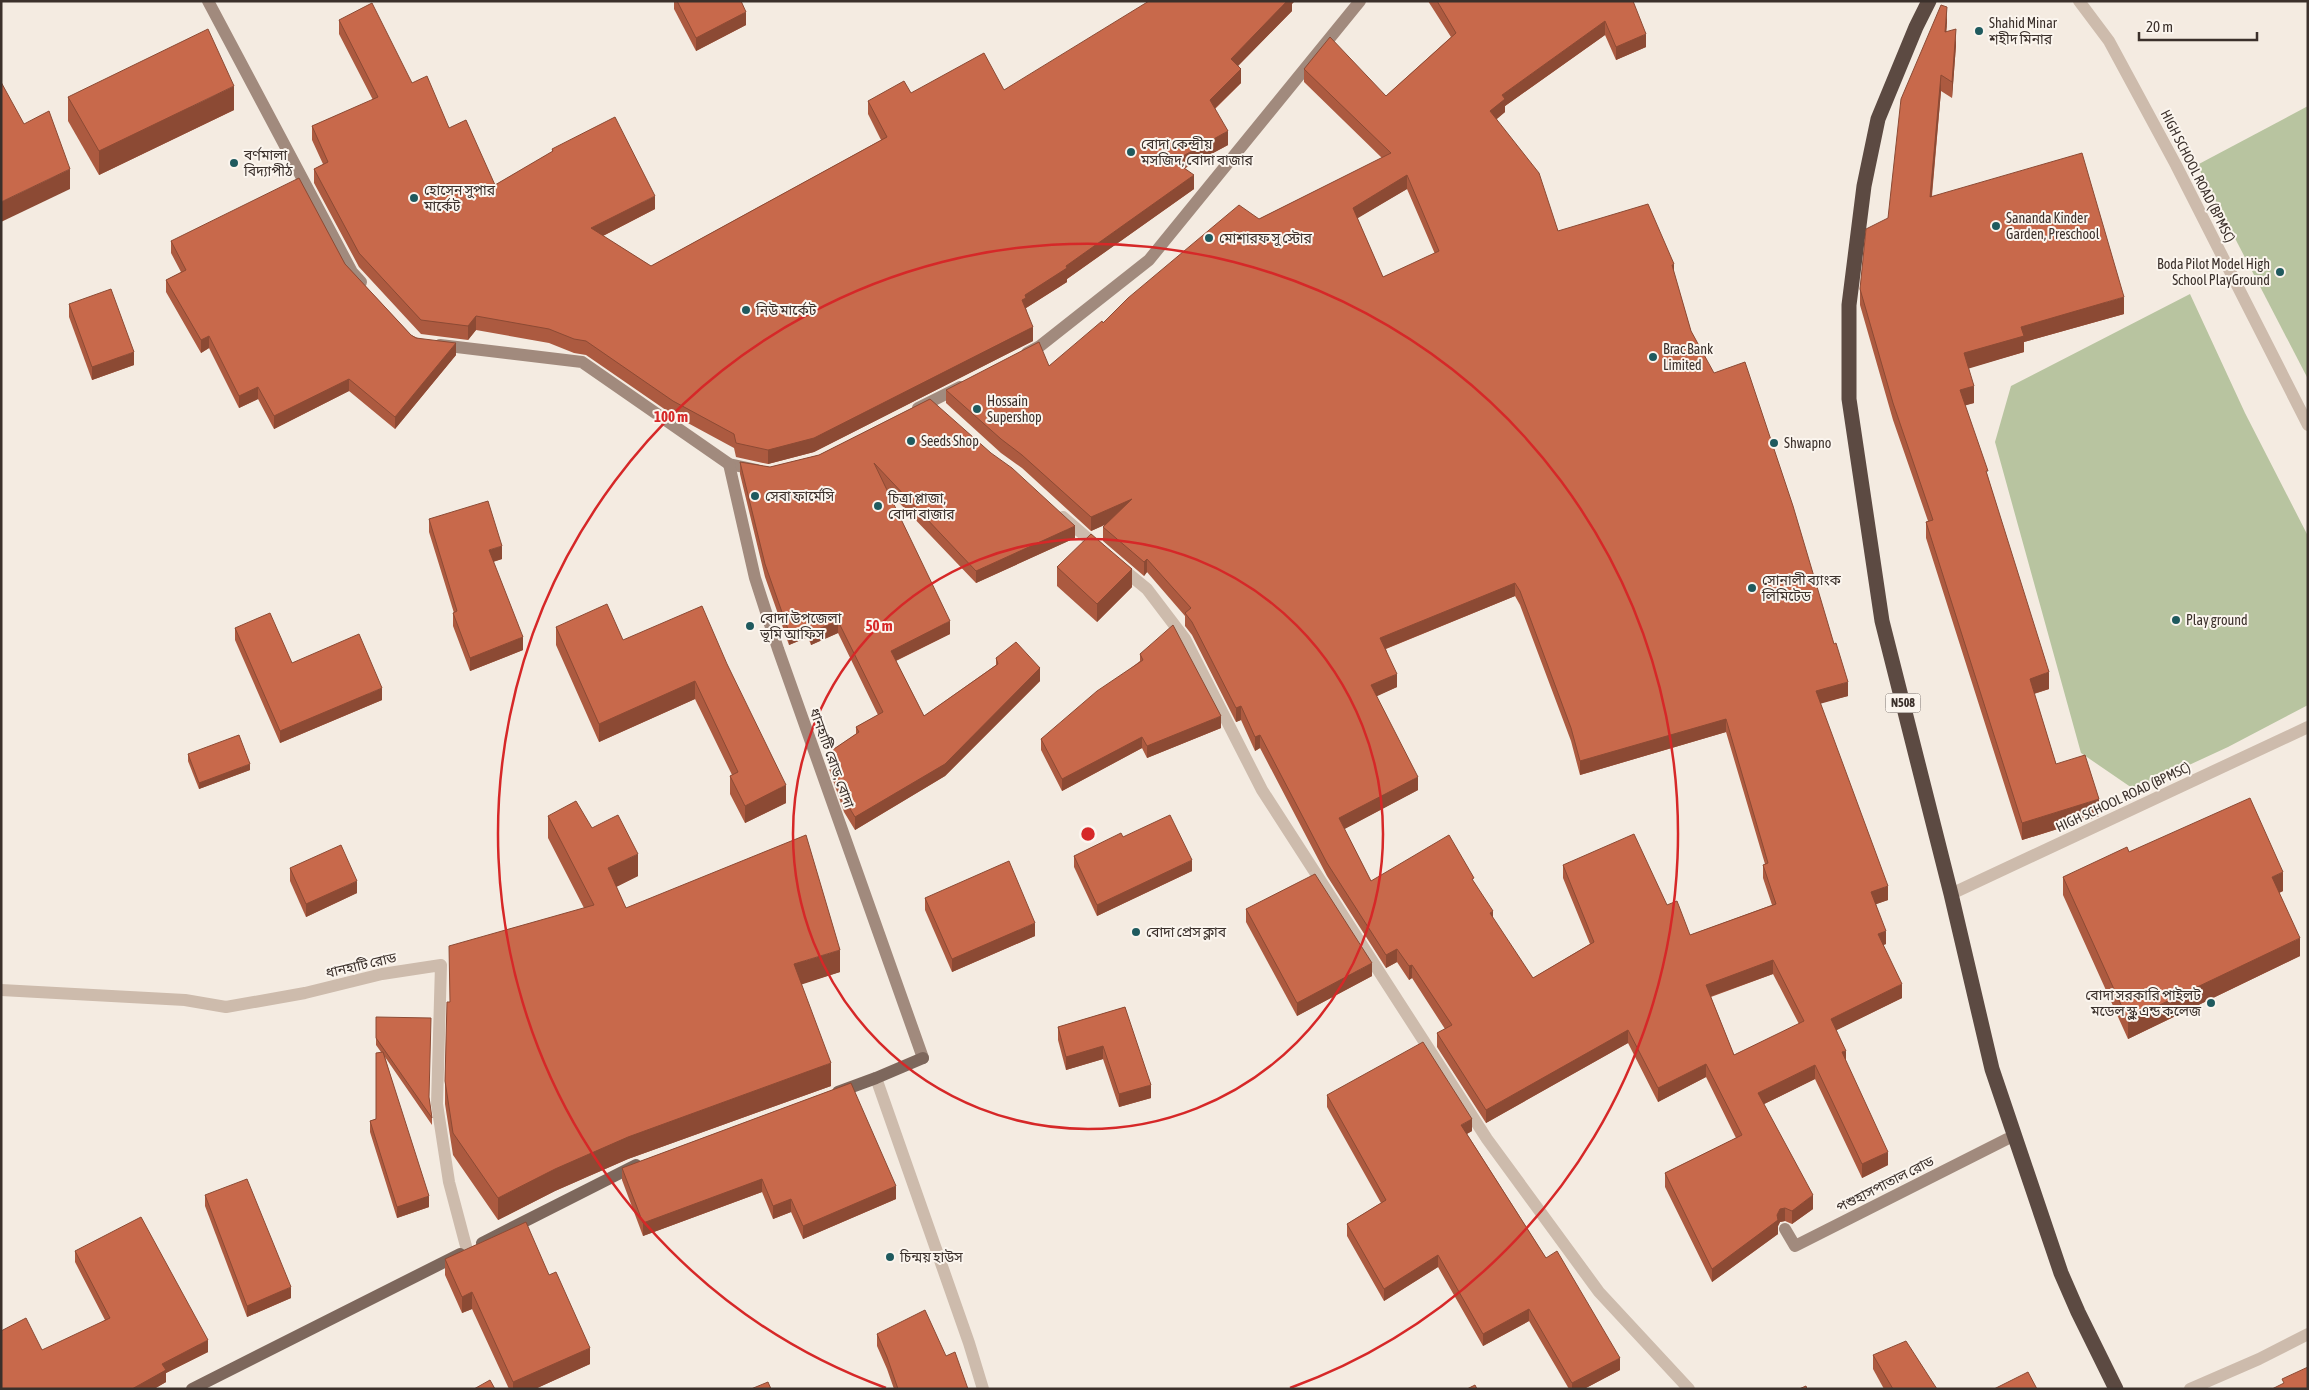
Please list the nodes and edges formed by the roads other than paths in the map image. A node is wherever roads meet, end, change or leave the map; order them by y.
1 (208, 1) edge
2 (1360, 1) edge
3 (1929, 1) edge
4 (2079, 1) edge
5 (371, 293) edge
6 (426, 343) edge
7 (1015, 359) edge
8 (973, 380) edge
9 (908, 413) edge
10 (2308, 425) edge
11 (729, 464) junction
12 (768, 472) edge
13 (1051, 506) edge
14 (2308, 727) edge
15 (1951, 894) junction
16 (1, 990) edge
17 (923, 1058) joint
18 (876, 1078) junction
19 (822, 1098) edge
20 (2007, 1139) dead end
21 (650, 1161) edge
22 (1785, 1229) edge
23 (467, 1250) junction
24 (2308, 1334) edge
25 (192, 1389) edge
26 (983, 1389) edge
27 (1689, 1389) edge
28 (2116, 1389) edge
29 (2190, 1389) edge

1 - 5 street
2 - 7 street
3 - 15 highway, N508
4 - 10 street, HIGH SCHOOL ROAD (BPMSC)
6 - 11 street
8 - 9 street
11 - 12 street
11 - 17 street, ধানহাটি রোড, বোদা
13 - 27 street
14 - 15 street, HIGH SCHOOL ROAD (BPMSC)
15 - 28 highway, N508
16 - 23 street, ধানহাটি রোড
17 - 18 main road
18 - 19 main road
18 - 26 street
20 - 22 street, পশুহাসপাতাল রোড
21 - 23 main road
23 - 25 main road
24 - 29 street

